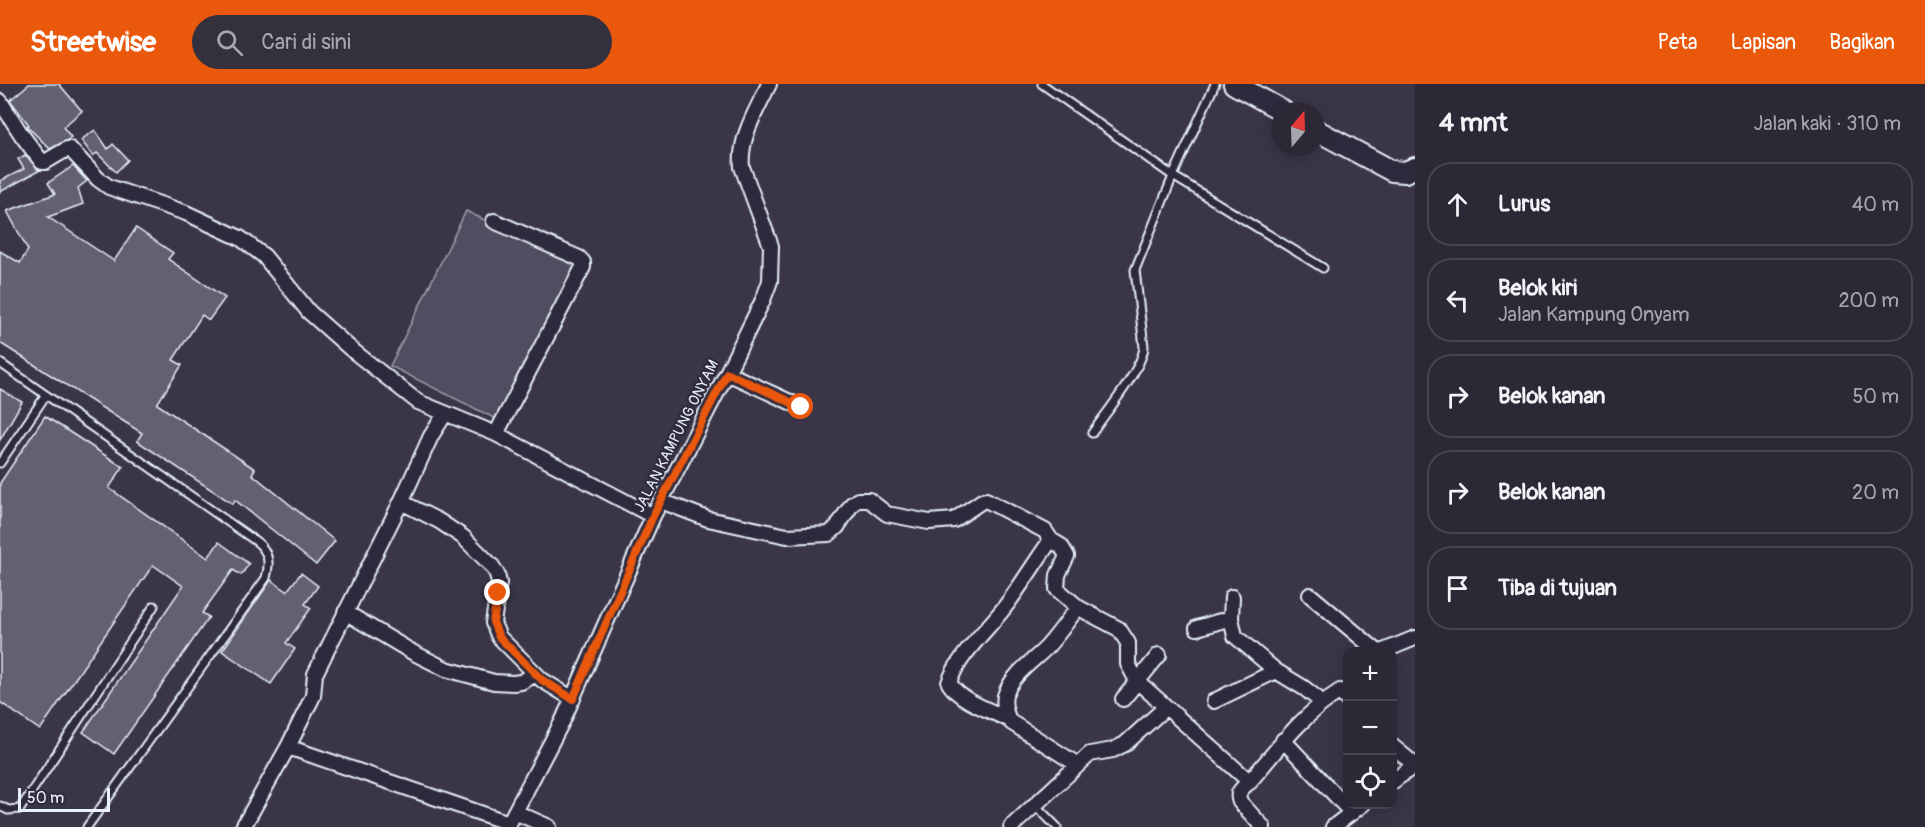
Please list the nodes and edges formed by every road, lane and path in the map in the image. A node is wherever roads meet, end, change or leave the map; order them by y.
1 (769, 84) edge
2 (1042, 84) edge
3 (1215, 84) edge
4 (1234, 84) edge
5 (0, 101) edge
6 (1271, 104) edge
7 (1325, 135) edge
8 (1415, 168) edge
9 (1173, 176) junction
10 (494, 221) dead end
11 (1323, 268) dead end
12 (0, 363) edge
13 (727, 373) junction
14 (46, 395) junction
15 (801, 407) dead end
16 (445, 414) junction
17 (1092, 433) dead end
18 (496, 434) junction
19 (0, 463) edge
20 (661, 501) junction
21 (401, 502) junction
22 (653, 516) junction
23 (1051, 540) junction
24 (1310, 595) dead end
25 (1232, 597) dead end
26 (154, 606) dead end
27 (1079, 609) junction
28 (345, 612) junction
29 (1231, 618) junction
30 (1197, 628) dead end
31 (1415, 638) edge
32 (1374, 647) edge
33 (1390, 647) edge
34 (1159, 656) dead end
35 (1276, 671) junction
36 (536, 674) junction
37 (1137, 681) junction
38 (1343, 693) edge
39 (573, 699) junction
40 (1123, 699) dead end
41 (1214, 701) dead end
42 (1322, 702) junction
43 (1166, 707) junction
44 (1008, 719) junction
45 (1283, 740) junction
46 (288, 747) junction
47 (1397, 750) edge
48 (1078, 765) junction
49 (1415, 765) edge
50 (1397, 778) edge
51 (1250, 782) junction
52 (1343, 795) edge
53 (1035, 805) junction
54 (0, 806) edge
55 (1358, 809) edge
56 (510, 820) edge
57 (87, 827) edge
58 (243, 827) edge
59 (549, 827) edge
60 (1011, 827) edge
61 (1057, 827) edge
62 (1263, 827) edge
63 (1334, 827) edge

1 - 13 street, JALAN KAMPUNG ONYAM
2 - 9 lane
3 - 9 lane
4 - 6 street
5 - 16 street
7 - 8 street
9 - 11 lane
9 - 17 lane
10 - 18 street
12 - 14 lane
13 - 15 street
13 - 20 street, JALAN KAMPUNG ONYAM
14 - 19 lane
14 - 57 lane
16 - 18 street
16 - 21 street
18 - 22 street
20 - 22 street, JALAN KAMPUNG ONYAM
20 - 23 street
21 - 28 street
21 - 36 street
22 - 39 street, JALAN KAMPUNG ONYAM
23 - 27 street
23 - 44 street
24 - 32 street
25 - 29 street
26 - 54 lane
27 - 37 street
27 - 44 street
28 - 36 street
28 - 46 street
29 - 30 street
29 - 35 street
31 - 33 street
34 - 37 street
35 - 41 street
35 - 42 street
36 - 39 street
37 - 40 street
37 - 43 street
38 - 42 street
39 - 56 street, JALAN KAMPUNG ONYAM
42 - 45 street
43 - 48 street
43 - 51 street
44 - 48 street
45 - 51 street
45 - 52 street
46 - 56 street
46 - 58 street
47 - 49 street
48 - 53 street
49 - 50 street
51 - 62 street
53 - 60 street
53 - 61 lane
55 - 63 street
56 - 59 street

